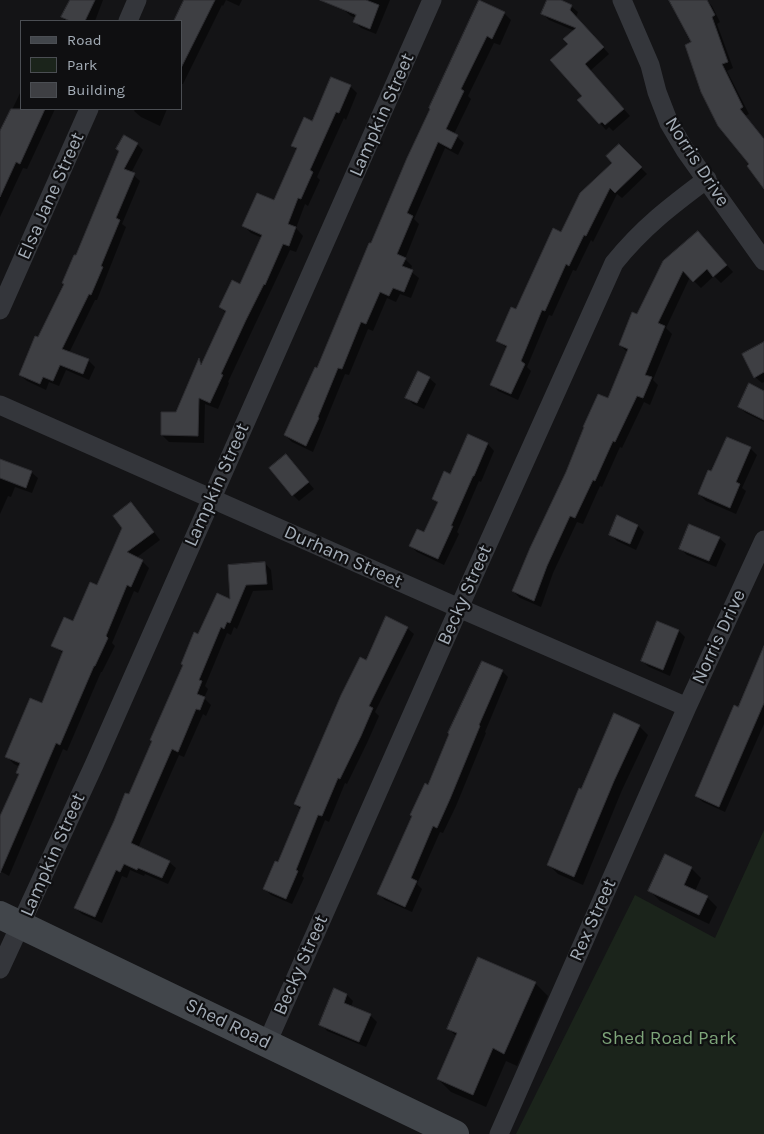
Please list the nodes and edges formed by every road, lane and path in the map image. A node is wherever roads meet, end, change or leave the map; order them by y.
1 (137, 0) edge
2 (432, 0) edge
3 (622, 0) edge
4 (128, 20) edge
5 (89, 110) edge
6 (707, 179) junction
7 (764, 261) edge
8 (0, 310) edge
9 (0, 404) edge
10 (211, 498) junction
11 (764, 540) edge
12 (459, 608) junction
13 (687, 707) junction
14 (11, 920) edge
15 (0, 969) edge
16 (267, 1042) junction
17 (455, 1134) edge
18 (499, 1134) edge

1 - 4 street
2 - 10 street, Lampkin Street
3 - 6 street, Norris Drive
5 - 8 street, Elsa Jane Street
6 - 7 street, Norris Drive
6 - 12 street, Becky Street
9 - 10 street, Durham Street
10 - 12 street, Durham Street
10 - 14 street, Lampkin Street
11 - 13 street, Norris Drive
12 - 13 street, Durham Street
12 - 16 street, Becky Street
13 - 18 street, Rex Street
14 - 15 street, Lampkin Street
14 - 16 street, Shed Road
16 - 17 street, Shed Road

